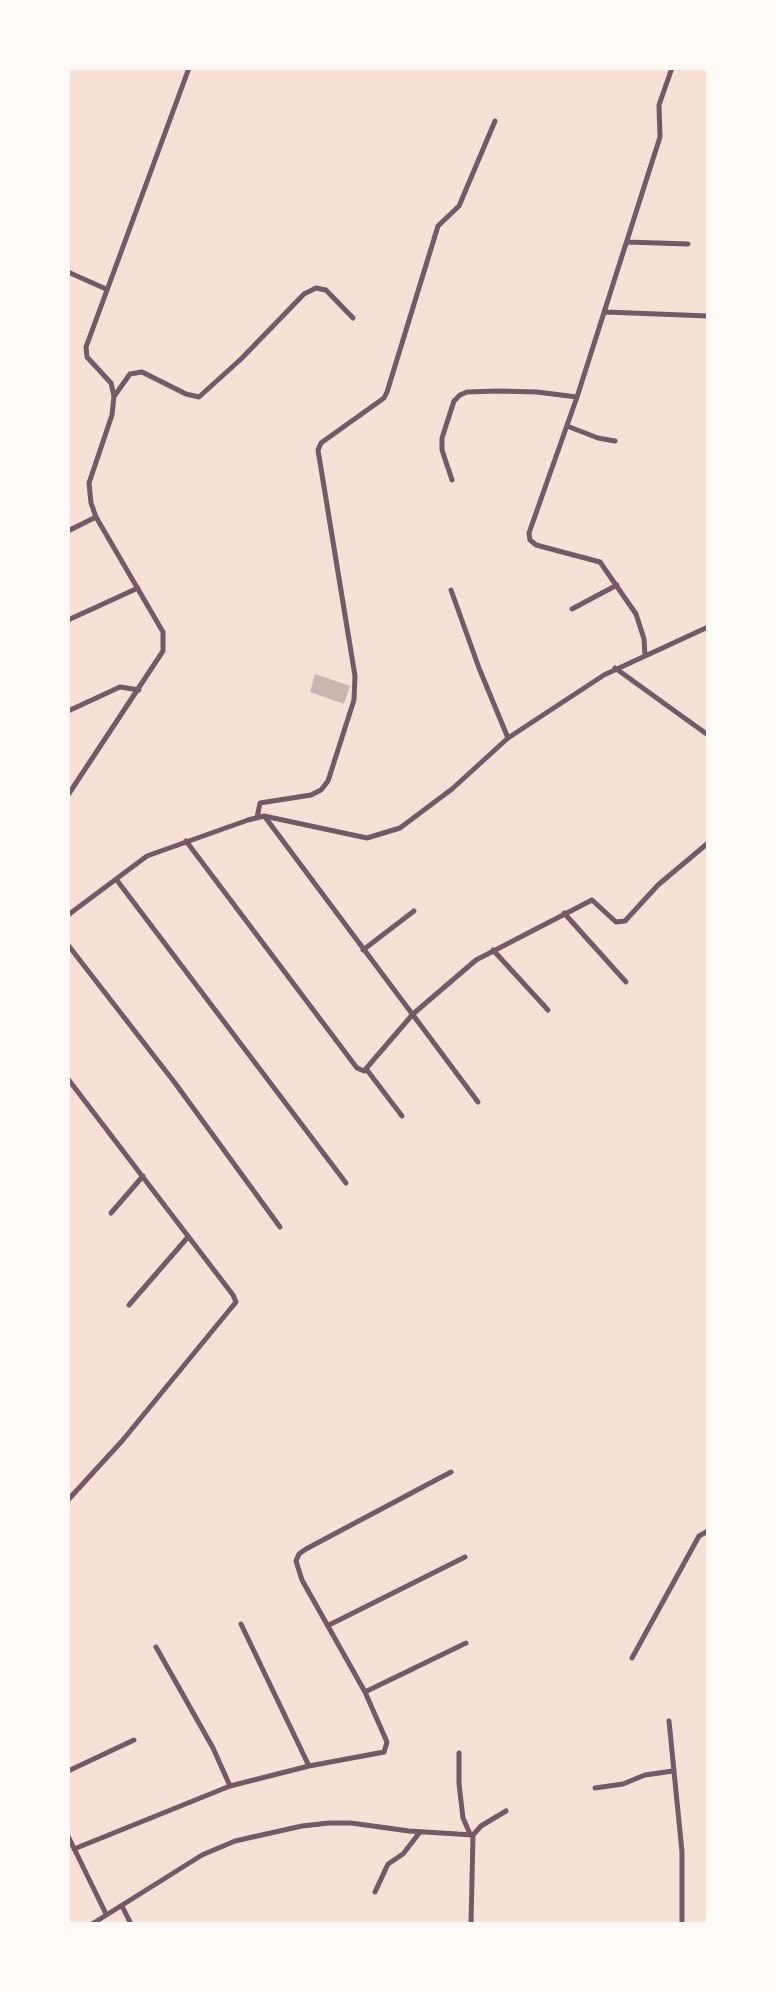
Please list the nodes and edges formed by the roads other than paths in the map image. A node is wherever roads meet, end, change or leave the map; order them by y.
1 (189, 68) edge
2 (672, 68) edge
3 (495, 121) dead end
4 (627, 242) junction
5 (688, 244) dead end
6 (68, 272) edge
7 (106, 289) junction
8 (605, 312) junction
9 (708, 316) edge
10 (353, 318) dead end
11 (114, 396) junction
12 (577, 397) junction
13 (567, 426) junction
14 (615, 441) dead end
15 (452, 480) dead end
16 (96, 517) junction
17 (68, 531) edge
18 (617, 585) junction
19 (138, 588) junction
20 (451, 590) dead end
21 (572, 609) dead end
22 (68, 620) edge
23 (708, 627) edge
24 (645, 656) junction
25 (615, 668) junction
26 (139, 690) junction
27 (68, 711) edge
28 (708, 735) edge
29 (508, 738) junction
30 (68, 795) edge
31 (261, 817) junction
32 (186, 841) junction
33 (708, 843) edge
34 (116, 879) junction
35 (414, 911) dead end
36 (564, 913) junction
37 (68, 915) edge
38 (68, 945) edge
39 (363, 950) junction
40 (493, 950) junction
41 (626, 982) dead end
42 (548, 1010) dead end
43 (413, 1014) junction
44 (367, 1070) junction
45 (68, 1079) edge
46 (478, 1102) dead end
47 (402, 1116) dead end
48 (143, 1176) junction
49 (346, 1183) dead end
50 (111, 1213) dead end
51 (280, 1227) dead end
52 (188, 1237) junction
53 (129, 1305) dead end
54 (451, 1472) dead end
55 (68, 1500) edge
56 (708, 1531) edge
57 (465, 1557) dead end
58 (241, 1624) dead end
59 (329, 1625) junction
60 (466, 1643) dead end
61 (156, 1647) dead end
62 (632, 1658) dead end
63 (365, 1692) junction
64 (669, 1721) dead end
65 (134, 1740) dead end
66 (459, 1753) dead end
67 (309, 1766) junction
68 (68, 1771) edge
69 (673, 1771) junction
70 (230, 1786) junction
71 (595, 1788) dead end
72 (506, 1811) dead end
73 (421, 1831) junction
74 (472, 1834) junction
75 (68, 1836) edge
76 (74, 1849) junction
77 (375, 1892) dead end
78 (122, 1906) junction
79 (106, 1914) junction
80 (92, 1924) edge
81 (131, 1924) edge
82 (471, 1924) edge
83 (682, 1924) edge

1 - 7 street
2 - 4 street
3 - 31 street
4 - 5 street
4 - 8 street
6 - 7 street
7 - 11 street
8 - 9 street
8 - 12 street
10 - 11 street
11 - 16 street
12 - 13 street
12 - 15 street
13 - 14 street
13 - 18 street
16 - 17 street
16 - 19 street
18 - 21 street
18 - 24 street
19 - 22 street
19 - 26 street
20 - 29 street
23 - 24 street
24 - 25 street
25 - 28 street
25 - 29 street
26 - 27 street
26 - 30 street
29 - 31 street
31 - 32 street
31 - 39 street
32 - 34 street
32 - 44 street
33 - 36 street
34 - 37 street
34 - 49 street
35 - 39 street
36 - 40 street
36 - 41 street
38 - 51 street
39 - 43 street
40 - 42 street
40 - 43 street
43 - 44 street
43 - 46 street
44 - 47 street
45 - 48 street
48 - 50 street
48 - 52 street
52 - 53 street
52 - 55 street
54 - 59 street
56 - 62 street
57 - 59 street
58 - 67 street
59 - 63 street
60 - 63 street
61 - 70 street
63 - 67 street
64 - 69 street
65 - 68 street
66 - 74 street
67 - 70 street
69 - 71 street
69 - 83 street
70 - 76 street
72 - 74 street
73 - 74 street
73 - 77 street
73 - 78 street
74 - 82 street
75 - 76 street
76 - 79 street
78 - 79 street
78 - 81 street
79 - 80 street

